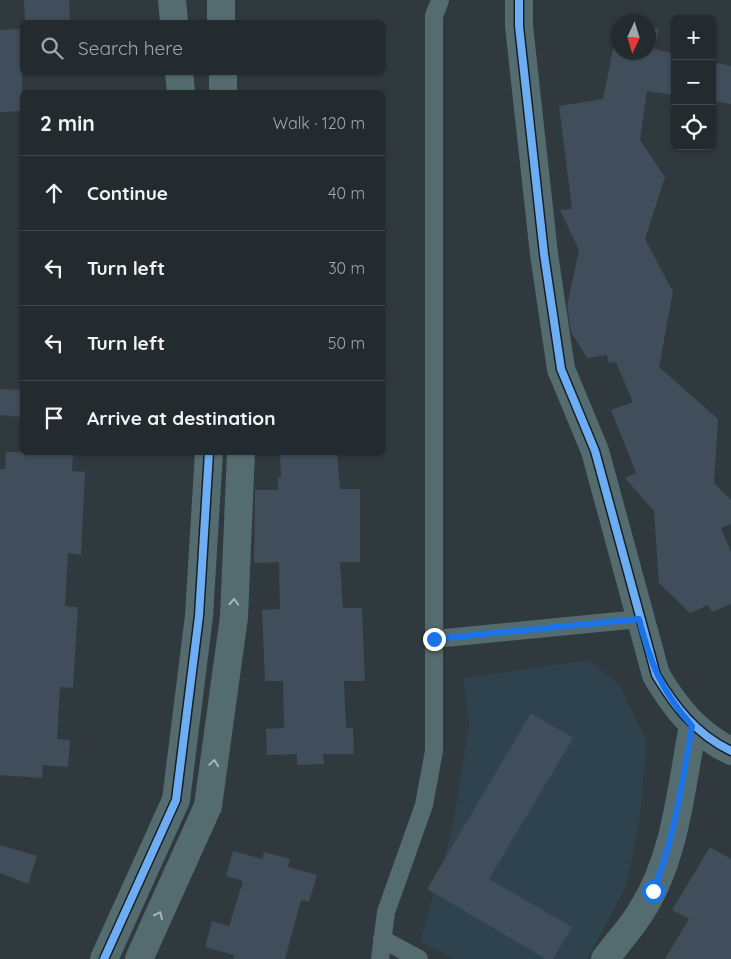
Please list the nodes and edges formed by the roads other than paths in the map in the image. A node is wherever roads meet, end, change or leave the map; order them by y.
1 (172, 0) edge
2 (221, 0) edge
3 (440, 0) edge
4 (519, 0) edge
5 (174, 20) edge
6 (221, 20) edge
7 (179, 75) edge
8 (223, 75) edge
9 (181, 90) edge
10 (223, 90) edge
11 (208, 455) edge
12 (242, 455) edge
13 (639, 619) junction
14 (434, 639) junction
15 (692, 726) junction
16 (731, 751) edge
17 (382, 939) junction
18 (104, 959) edge
19 (139, 959) edge
20 (380, 959) edge
21 (419, 959) edge
22 (605, 959) edge

1 - 5 street
2 - 6 street
3 - 14 lane
4 - 13 street
7 - 9 street
8 - 10 street
11 - 18 street
19 -> 12 street
13 - 14 lane
13 - 15 street
14 - 17 lane
15 - 16 street
15 - 22 street
17 - 20 lane
17 - 21 lane

